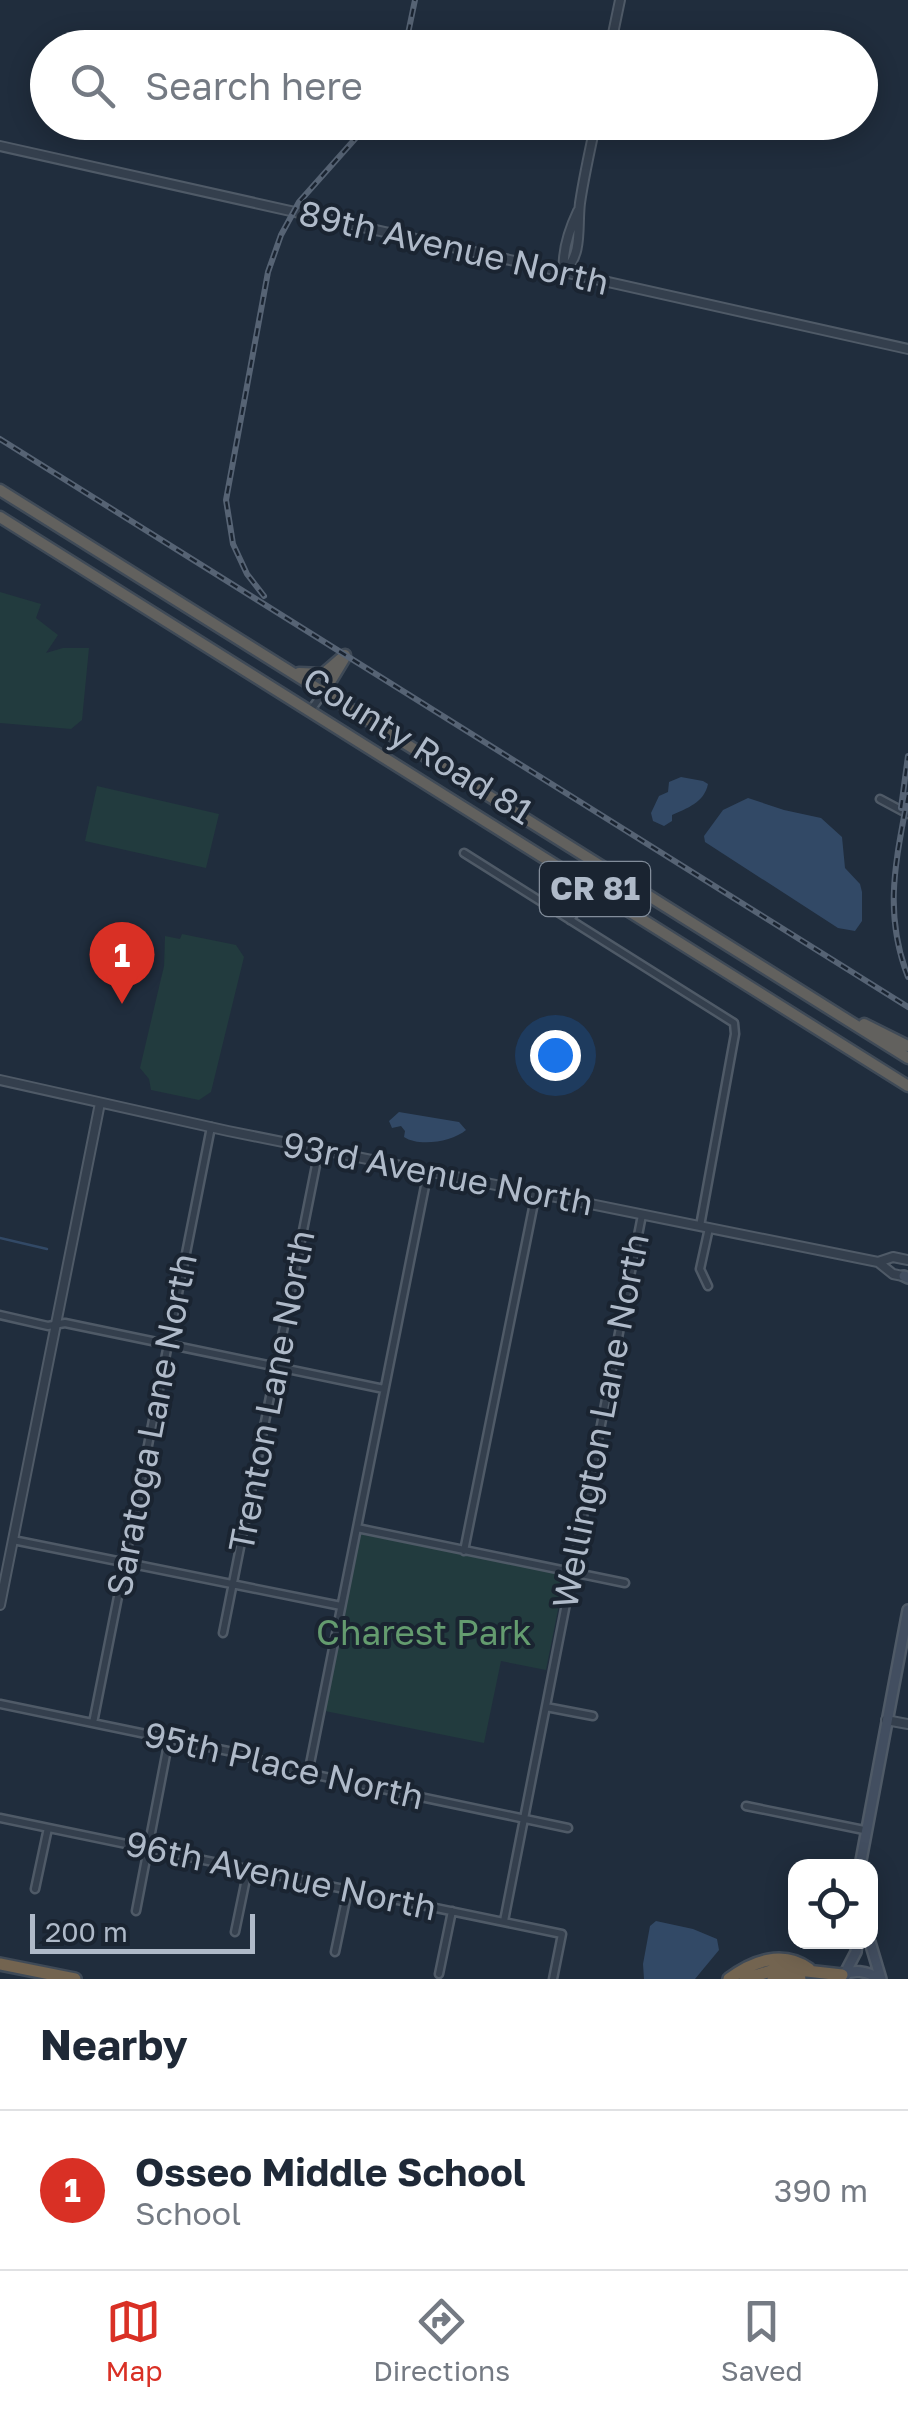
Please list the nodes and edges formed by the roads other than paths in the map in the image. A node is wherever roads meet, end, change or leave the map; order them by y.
1 (620, 0) edge
2 (614, 30) edge
3 (593, 140) edge
4 (0, 146) edge
5 (564, 272) junction
6 (908, 349) edge
7 (0, 490) edge
8 (0, 517) edge
9 (288, 669) junction
10 (324, 692) junction
11 (310, 711) junction
12 (880, 799) dead end
13 (908, 814) edge
14 (464, 852) dead end
15 (604, 867) junction
16 (592, 886) junction
17 (570, 920) junction
18 (822, 1004) junction
19 (908, 1046) edge
20 (908, 1058) edge
21 (0, 1080) edge
22 (908, 1087) edge
23 (100, 1103) junction
24 (211, 1127) junction
25 (319, 1150) junction
26 (428, 1171) junction
27 (536, 1193) junction
28 (642, 1214) junction
29 (704, 1227) junction
30 (908, 1260) edge
31 (878, 1262) junction
32 (907, 1277) edge
33 (708, 1286) dead end
34 (0, 1315) edge
35 (56, 1324) junction
36 (168, 1344) junction
37 (276, 1367) junction
38 (384, 1389) junction
39 (356, 1528) junction
40 (9, 1545) edge
41 (464, 1550) junction
42 (125, 1562) junction
43 (571, 1572) junction
44 (625, 1582) dead end
45 (234, 1584) junction
46 (0, 1605) edge
47 (341, 1606) junction
48 (908, 1610) edge
49 (224, 1633) dead end
50 (0, 1704) edge
51 (546, 1707) junction
52 (593, 1716) dead end
53 (886, 1720) junction
54 (92, 1723) junction
55 (908, 1724) edge
56 (169, 1739) junction
57 (308, 1774) junction
58 (746, 1806) dead end
59 (0, 1818) edge
60 (524, 1818) junction
61 (48, 1828) junction
62 (568, 1828) dead end
63 (864, 1830) junction
64 (148, 1848) junction
65 (861, 1859) edge
66 (248, 1869) junction
67 (35, 1888) dead end
68 (348, 1890) junction
69 (136, 1911) dead end
70 (452, 1911) junction
71 (504, 1922) junction
72 (235, 1932) dead end
73 (856, 1949) edge
74 (872, 1949) edge
75 (336, 1952) dead end
76 (0, 1964) edge
77 (812, 1972) junction
78 (439, 1974) dead end
79 (841, 1975) edge
80 (75, 1979) edge
81 (553, 1979) edge
82 (729, 1979) edge
83 (745, 1979) edge
84 (773, 1979) edge
85 (800, 1979) edge
86 (880, 1979) edge

1 - 2 street
3 - 5 street
4 - 5 street, 89th Avenue North
5 - 6 street, 89th Avenue North
7 - 9 highway, County Road 81 / CR 81
8 - 11 highway, County Road 81 / CR 81
9 - 10 highway, County Road 81 / CR 81
9 - 10 highway
10 - 11 street
10 - 15 highway, County Road 81 / CR 81
11 - 16 highway, County Road 81 / CR 81
12 - 13 street
14 - 17 street, Wellington Lane North
15 - 16 street
15 - 18 highway, County Road 81 / CR 81
16 - 17 street
16 - 22 highway, County Road 81 / CR 81
17 - 29 street, Wellington Lane North
18 - 19 highway
18 - 20 highway, County Road 81 / CR 81
21 - 23 street, 93rd Avenue North
23 - 24 street, 93rd Avenue North
23 - 35 street
24 - 25 street, 93rd Avenue North
24 - 36 street, Saratoga Lane North
25 - 26 street, 93rd Avenue North
25 - 37 street, Trenton Lane North
26 - 27 street, 93rd Avenue North
26 - 38 street
27 - 28 street, 93rd Avenue North
27 - 41 street
28 - 29 street, 93rd Avenue North
28 - 43 street, Wellington Lane North
29 - 31 street, 93rd Avenue North
29 - 33 street
30 - 31 street, 93rd Avenue North
31 - 32 street, 93rd Avenue North
34 - 35 street
35 - 36 street
35 - 40 street
36 - 37 street
36 - 42 street, Saratoga Lane North
37 - 38 street
37 - 45 street, Trenton Lane North
38 - 39 street
39 - 41 street
39 - 47 street
40 - 42 street
40 - 46 street
41 - 43 street
42 - 45 street
42 - 54 street, Saratoga Lane North
43 - 44 street
43 - 51 street, Wellington Lane North
45 - 47 street
45 - 49 street, Trenton Lane North
47 - 57 street
48 - 53 main road
50 - 54 street, 95th Place North
51 - 52 street
51 - 60 street, Wellington Lane North
53 - 55 street
53 - 63 main road
54 - 56 street, 95th Place North
56 - 57 street, 95th Place North
56 - 64 street
57 - 60 street, 95th Place North
58 - 63 street
59 - 61 street, 96th Avenue North
60 - 62 street, 95th Place North
60 - 71 street, Wellington Lane North
61 - 64 street, 96th Avenue North
61 - 67 street
63 - 65 main road
64 - 66 street, 96th Avenue North
64 - 69 street
66 - 68 street, 96th Avenue North
66 - 72 street
68 - 70 street, 96th Avenue North
68 - 75 street
70 - 71 street, 96th Avenue North
70 - 78 street
71 - 81 street, 96th Avenue North
73 - 79 main road
74 - 86 main road
76 - 80 highway
77 - 79 highway
77 - 82 highway
77 - 83 highway
79 - 86 main road
84 - 85 highway

